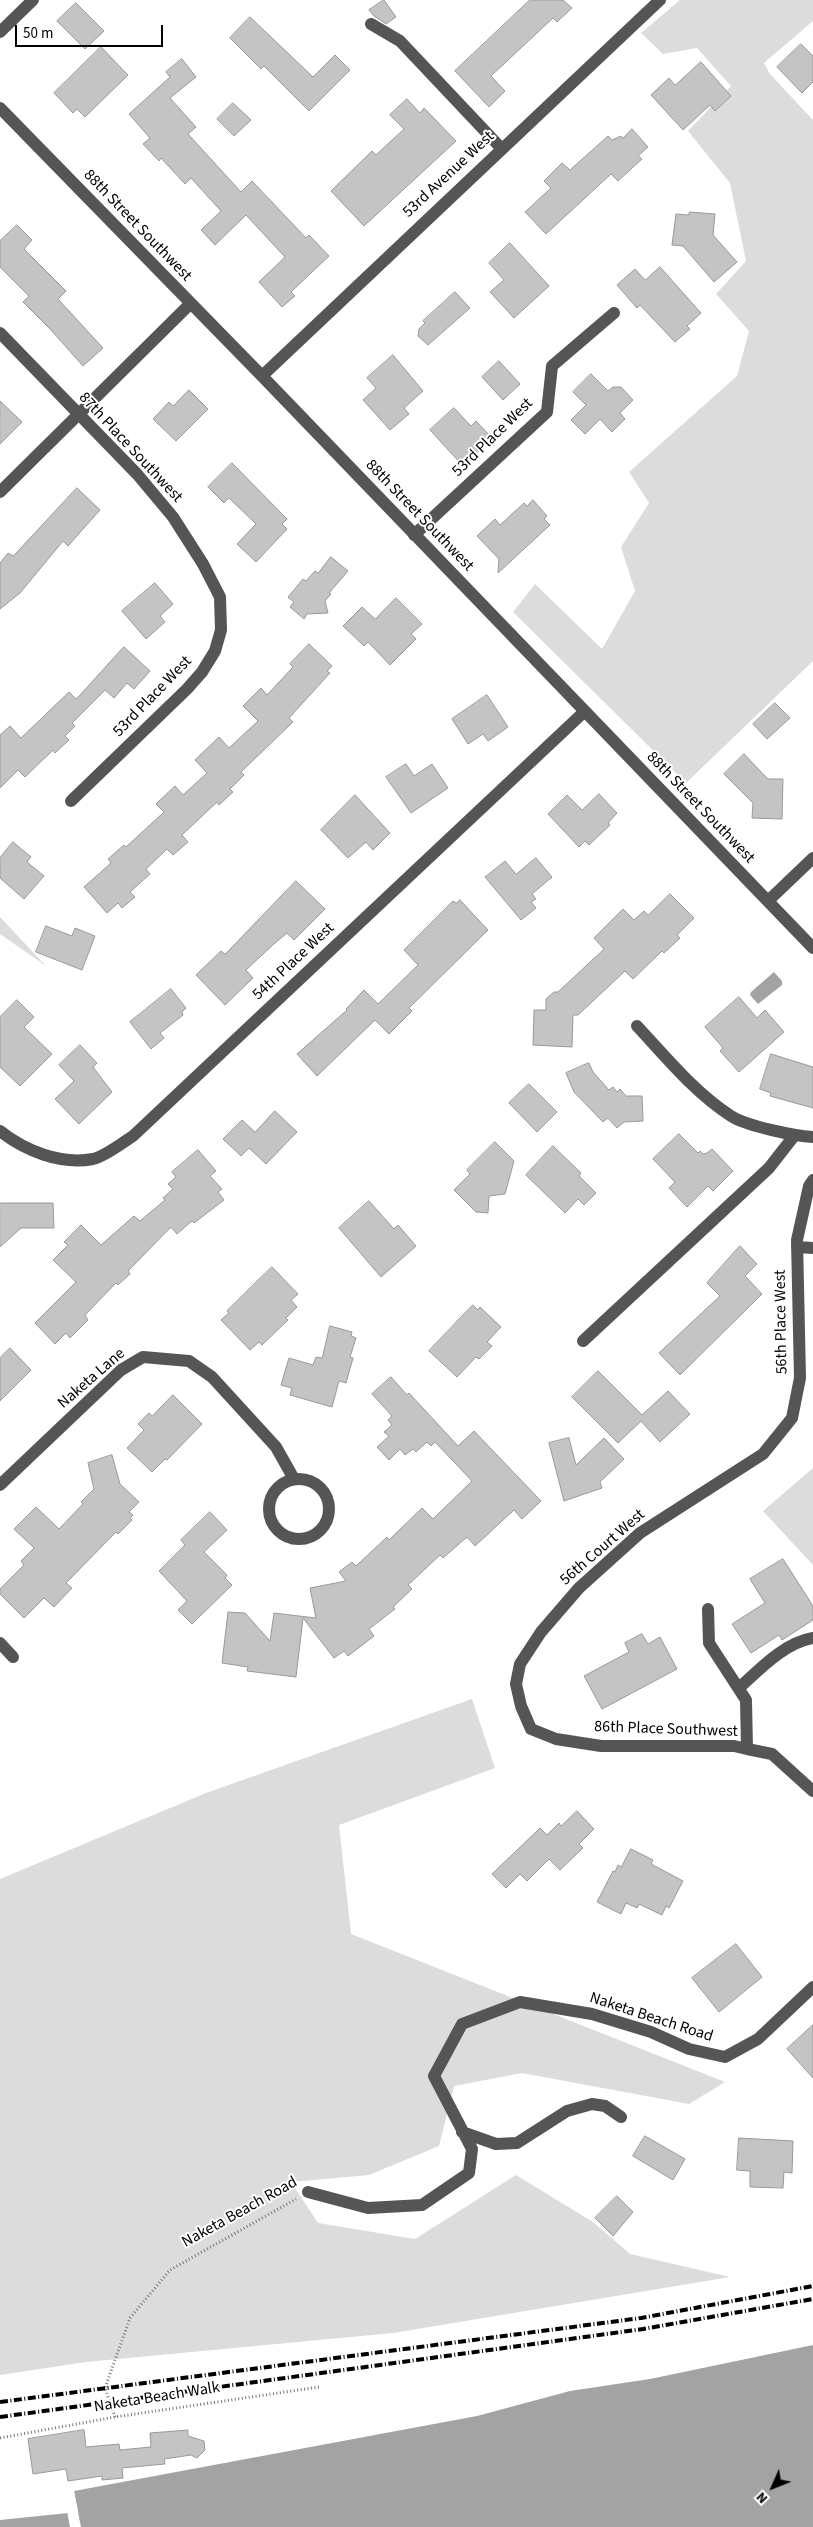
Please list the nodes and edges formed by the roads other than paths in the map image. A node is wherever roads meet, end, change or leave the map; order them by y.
1 (33, 0) edge
2 (660, 0) edge
3 (371, 24) dead end
4 (0, 32) edge
5 (0, 108) edge
6 (501, 148) junction
7 (190, 304) junction
8 (614, 313) dead end
9 (0, 332) edge
10 (262, 376) junction
11 (79, 416) junction
12 (0, 492) edge
13 (414, 535) junction
14 (220, 597) joint
15 (585, 711) junction
16 (71, 800) dead end
17 (813, 858) edge
18 (768, 901) junction
19 (813, 948) edge
20 (637, 1026) dead end
21 (0, 1131) edge
22 (794, 1136) junction
23 (813, 1136) edge
24 (813, 1180) edge
25 (797, 1247) junction
26 (813, 1248) edge
27 (582, 1341) dead end
28 (763, 1454) joint
29 (294, 1479) junction
30 (0, 1485) edge
31 (708, 1609) dead end
32 (813, 1638) edge
33 (0, 1644) edge
34 (13, 1657) dead end
35 (739, 1688) junction
36 (521, 1706) joint
37 (747, 1749) junction
38 (813, 1791) edge
39 (813, 1987) edge
40 (621, 2117) dead end
41 (462, 2132) junction
42 (308, 2192) road end

1 - 4 street
2 - 6 street, 53rd Avenue West
3 - 6 street
5 - 7 street, 88th Street Southwest
6 - 10 street, 53rd Avenue West
7 - 10 street, 88th Street Southwest
7 - 11 street
8 - 13 street, 53rd Place West
9 - 11 street, 87th Place Southwest
10 - 13 street, 88th Street Southwest
11 - 12 street
11 - 14 street, 87th Place Southwest
13 - 15 street, 88th Street Southwest
14 - 16 street, 53rd Place West
15 - 18 street, 88th Street Southwest
15 - 21 street, 54th Place West
17 - 18 street
18 - 19 street, 88th Street Southwest
20 - 22 street
22 - 23 street
22 - 27 street
24 - 25 street, 56th Place West
25 - 26 street
25 - 28 street, 56th Place West
28 - 36 street, 56th Court West
29 - 29 street
29 - 30 street, Naketa Lane
31 - 35 street
32 - 35 street
33 - 34 street
35 - 37 street
36 - 37 street, 86th Place Southwest
37 - 38 street, 86th Place Southwest
39 - 41 street, Naketa Beach Road
40 - 41 street
41 - 42 street, Naketa Beach Road

